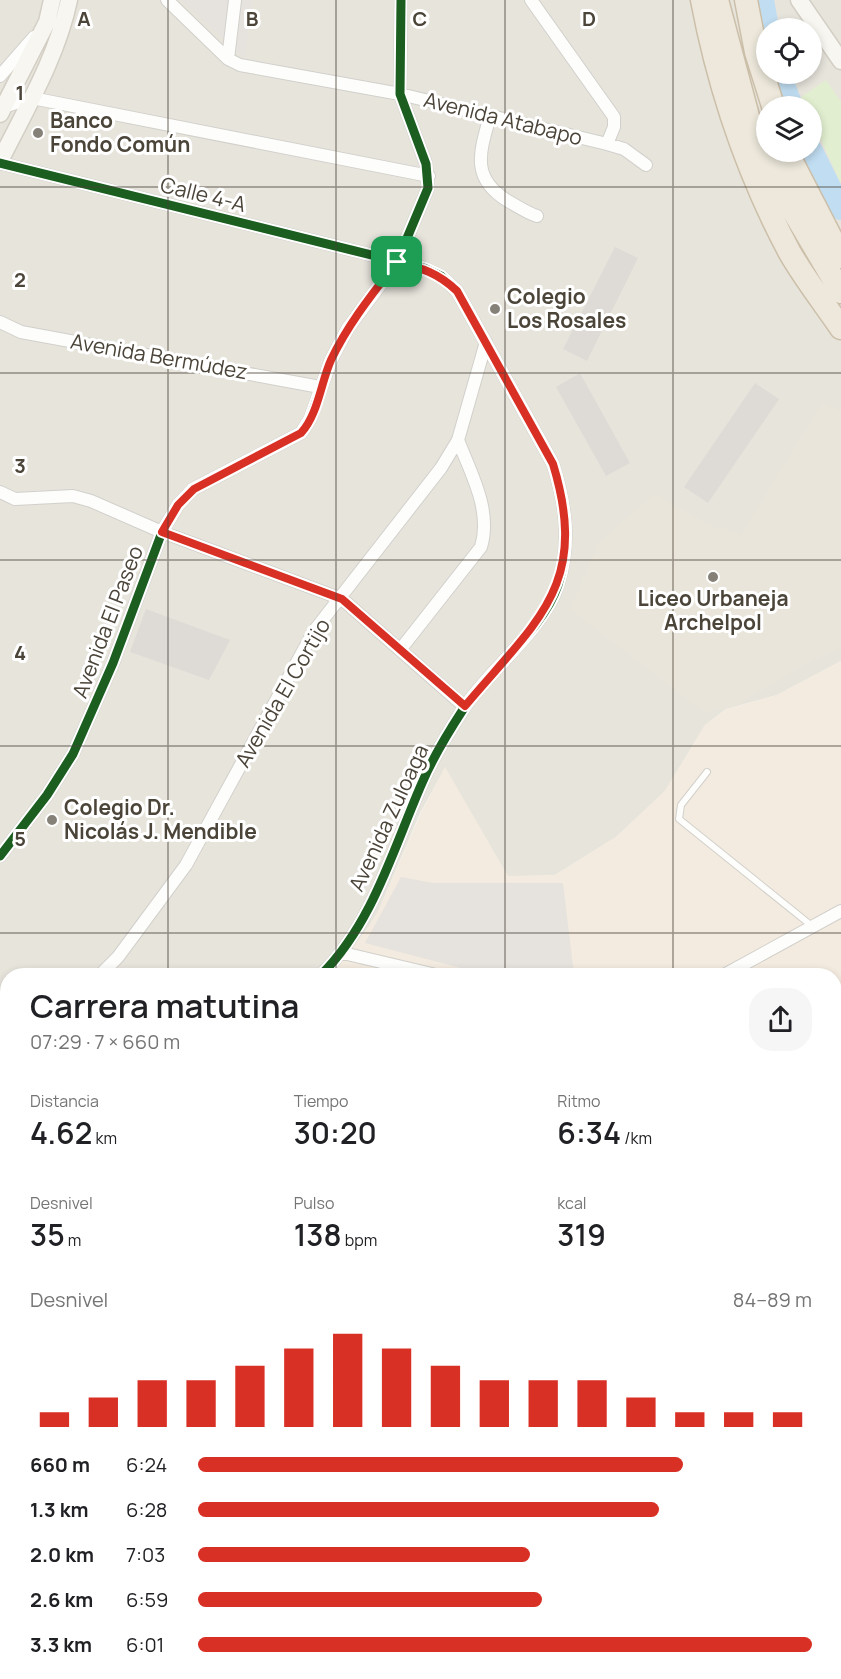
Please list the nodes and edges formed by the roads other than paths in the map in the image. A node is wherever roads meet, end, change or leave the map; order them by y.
1 (52, 0) edge
2 (69, 0) edge
3 (167, 0) edge
4 (235, 0) edge
5 (400, 0) edge
6 (531, 0) edge
7 (702, 0) edge
8 (717, 0) edge
9 (746, 0) edge
10 (799, 0) edge
11 (47, 22) junction
12 (228, 59) junction
13 (841, 61) edge
14 (0, 76) edge
15 (400, 94) junction
16 (770, 96) edge
17 (32, 98) junction
18 (1, 110) edge
19 (490, 116) junction
20 (606, 144) junction
21 (0, 162) edge
22 (793, 162) edge
23 (646, 165) dead end
24 (429, 176) junction
25 (537, 216) dead end
26 (841, 256) edge
27 (397, 262) junction
28 (841, 292) edge
29 (0, 322) edge
30 (841, 328) edge
31 (486, 342) junction
32 (320, 387) junction
33 (458, 440) junction
34 (0, 492) edge
35 (162, 532) junction
36 (342, 599) junction
37 (400, 650) junction
38 (465, 706) junction
39 (707, 772) dead end
40 (0, 856) edge
41 (841, 911) edge
42 (813, 926) junction
43 (343, 953) junction
44 (107, 968) edge
45 (328, 968) edge
46 (406, 968) edge
47 (738, 968) edge

1 - 11 street
2 - 17 street
3 - 12 street, Avenida Atabapo
4 - 12 street
5 - 15 street
6 - 20 street
7 - 30 highway
8 - 28 highway
9 - 16 highway
10 - 13 street
11 - 14 street
11 - 18 street
12 - 15 street, Avenida Atabapo
15 - 19 street, Avenida Atabapo
15 - 24 street
17 - 18 street
17 - 21 street
17 - 24 street
19 - 20 street, Avenida Atabapo
19 - 25 street
20 - 23 street, Avenida Atabapo
21 - 27 street, Calle 4-A
22 - 26 highway
24 - 27 street, Avenida El Paseo
27 - 31 street, Avenida Zuloaga
27 - 32 street, Avenida El Paseo
29 - 32 street, Avenida Bermúdez
31 - 33 street, Avenida El Cortijo
31 - 38 street, Avenida Zuloaga
32 - 35 street, Avenida El Paseo
33 - 36 street, Avenida El Cortijo
33 - 37 street
34 - 35 street
35 - 36 street
35 - 40 street, Avenida El Paseo
36 - 37 street
36 - 44 street, Avenida El Cortijo
37 - 38 street
38 - 43 street, Avenida Zuloaga
39 - 42 lane
41 - 42 street
42 - 47 street
43 - 45 street, Avenida Zuloaga
43 - 46 street

